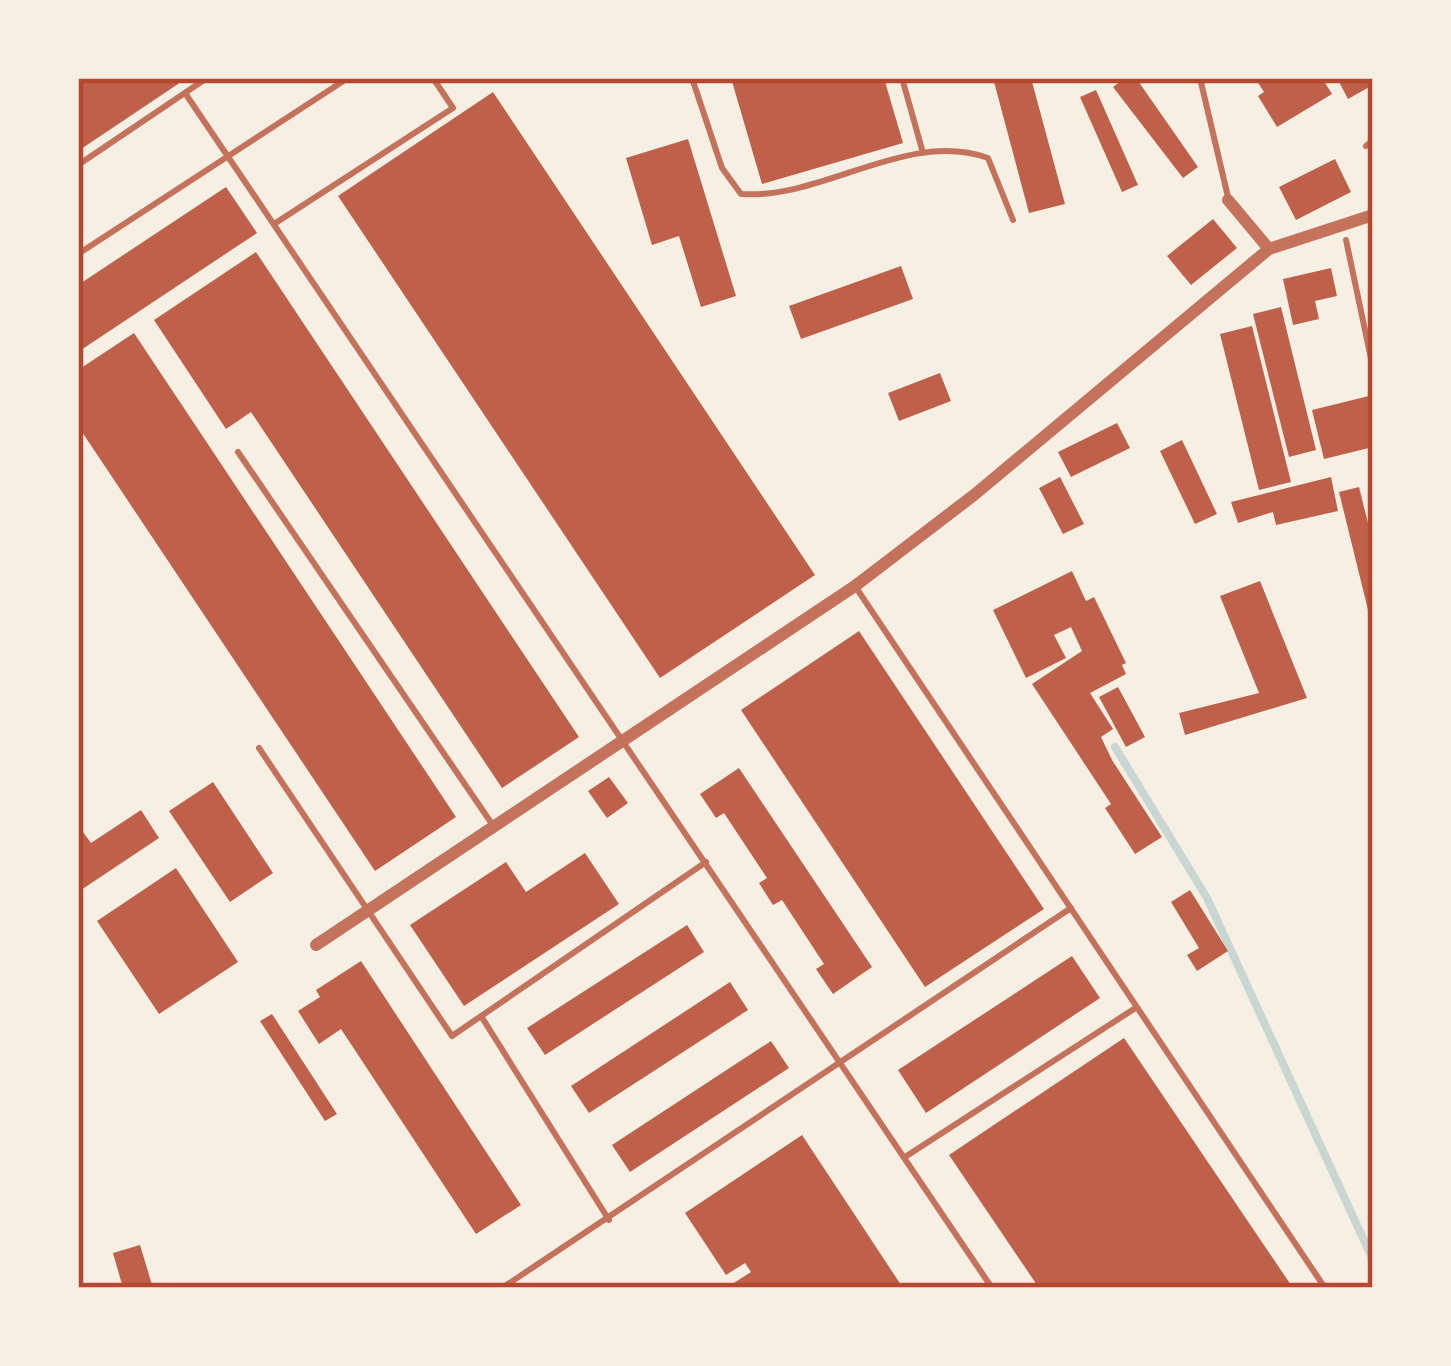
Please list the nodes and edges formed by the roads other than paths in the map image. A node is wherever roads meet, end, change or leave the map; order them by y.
1 (207, 78) edge
2 (348, 78) edge
3 (433, 78) edge
4 (692, 78) edge
5 (902, 78) edge
6 (1200, 78) edge
7 (185, 93) junction
8 (923, 153) junction
9 (229, 157) junction
10 (78, 164) edge
11 (1228, 200) joint
12 (1373, 215) edge
13 (1013, 220) dead end
14 (1344, 222) junction
15 (274, 224) junction
16 (1346, 239) joint
17 (1269, 249) junction
18 (78, 254) edge
19 (1373, 368) edge
20 (238, 452) dead end
21 (855, 586) junction
22 (623, 738) junction
23 (259, 748) dead end
24 (492, 824) junction
25 (706, 862) junction
26 (1071, 908) junction
27 (367, 910) junction
28 (316, 945) dead end
29 (1136, 1006) junction
30 (482, 1016) junction
31 (840, 1061) junction
32 (904, 1157) junction
33 (609, 1220) junction
34 (502, 1288) edge
35 (992, 1288) edge
36 (1325, 1288) edge

1 - 7 lane
2 - 9 lane
3 - 15 lane
4 - 8 lane
5 - 8 lane
6 - 11 lane
7 - 9 lane
7 - 10 lane
8 - 13 lane
9 - 15 lane
9 - 18 lane
11 - 17 street
12 - 14 street
14 - 16 street
14 - 17 street
15 - 22 lane
16 - 19 lane
17 - 21 street
20 - 24 lane
21 - 22 street
21 - 26 lane
22 - 24 street
22 - 25 lane
23 - 27 lane
24 - 27 street
25 - 30 lane
25 - 31 lane
26 - 29 lane
26 - 31 lane
27 - 28 street
27 - 30 lane
29 - 32 lane
29 - 36 lane
30 - 33 lane
31 - 32 lane
31 - 33 lane
32 - 35 lane
33 - 34 lane

